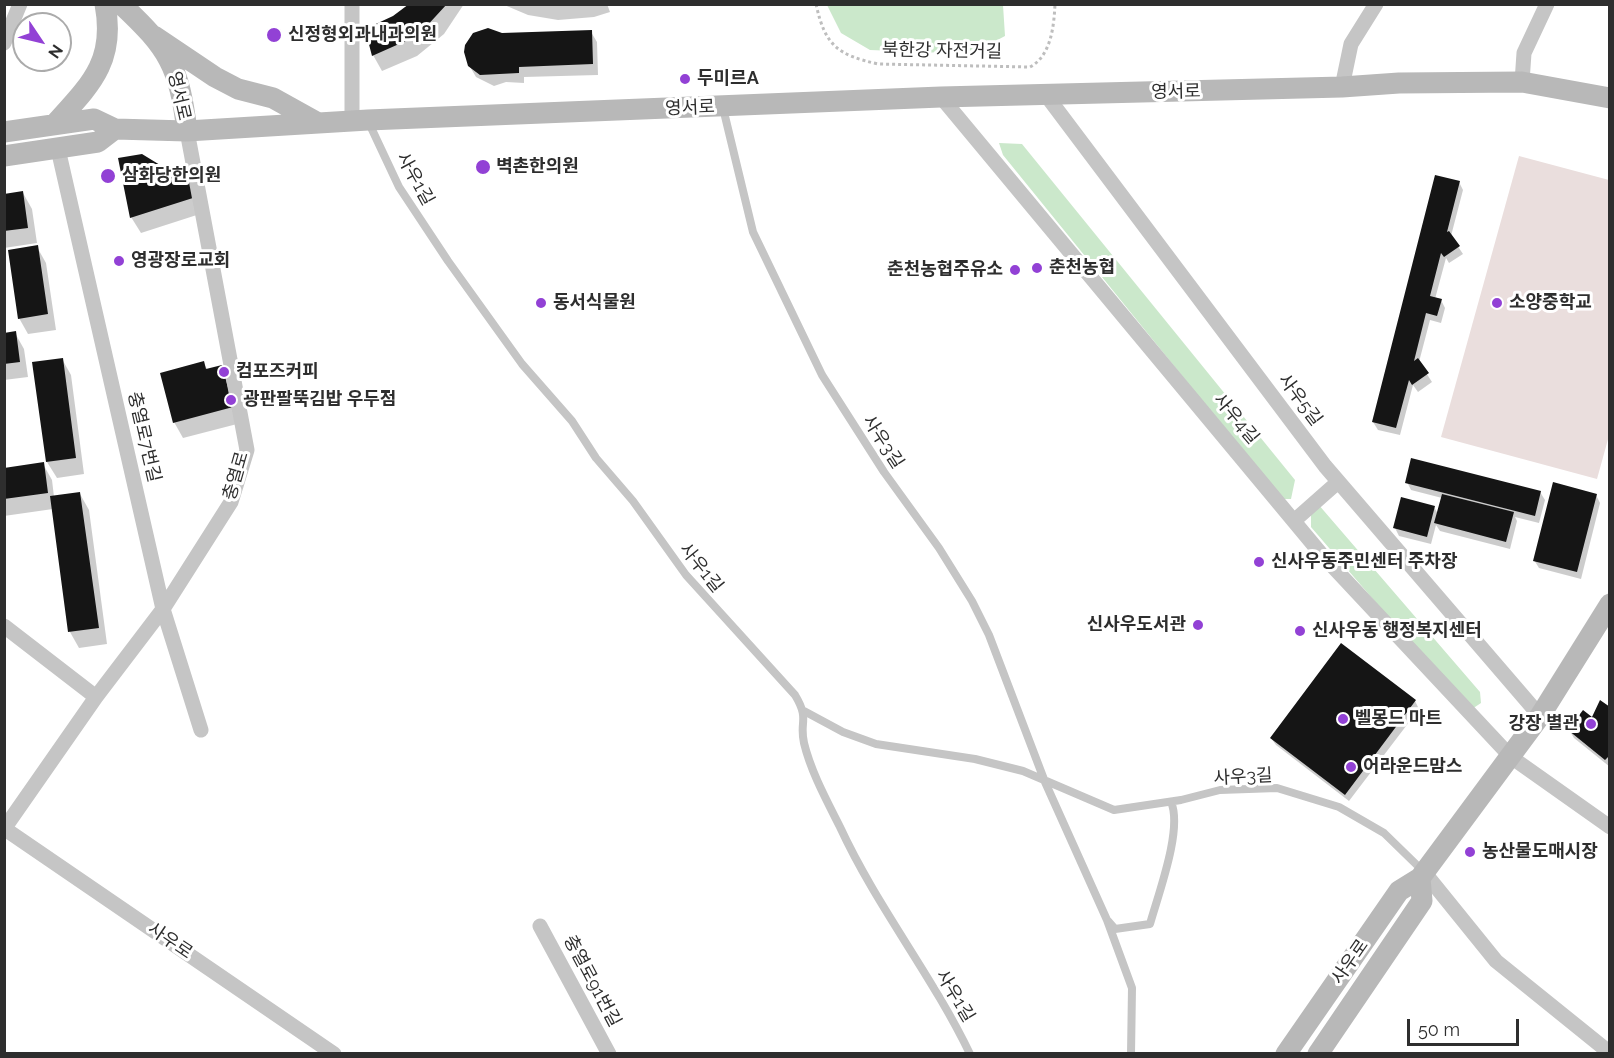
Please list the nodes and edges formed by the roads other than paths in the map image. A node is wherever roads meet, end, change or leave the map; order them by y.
1 (20, 4) edge
2 (105, 4) edge
3 (352, 4) edge
4 (1376, 4) edge
5 (1547, 4) edge
6 (129, 7) edge
7 (154, 36) junction
8 (4, 43) edge
9 (1522, 82) junction
10 (1342, 87) junction
11 (1046, 95) junction
12 (941, 97) junction
13 (1610, 98) edge
14 (723, 107) junction
15 (360, 121) junction
16 (319, 123) junction
17 (54, 124) junction
18 (115, 129) junction
19 (187, 131) junction
20 (4, 132) edge
21 (58, 149) junction
22 (4, 156) edge
23 (1338, 482) junction
24 (1295, 520) junction
25 (1610, 604) edge
26 (163, 609) junction
27 (4, 626) edge
28 (96, 698) junction
29 (804, 711) junction
30 (1540, 716) junction
31 (201, 730) dead end
32 (1511, 757) junction
33 (1045, 782) junction
34 (1171, 802) junction
35 (1610, 827) edge
36 (5, 829) edge
37 (1422, 875) junction
38 (1107, 920) junction
39 (540, 926) dead end
40 (1591, 1047) edge
41 (334, 1053) edge
42 (609, 1053) edge
43 (970, 1053) edge
44 (1131, 1053) edge
45 (1286, 1053) edge
46 (1318, 1053) edge
47 (1610, 1053) edge

1 - 8 street
2 - 17 street
3 - 15 street
4 - 10 street
5 - 9 street
6 - 7 street, 영서로
7 - 16 street
7 - 19 street, 영서로
9 - 10 street, 영서로
9 - 13 street, 영서로
10 - 11 street, 영서로
11 - 12 street, 영서로
11 - 23 street, 사우5길
12 - 14 street, 영서로
12 - 24 street, 사우4길
14 - 15 street, 영서로
14 - 33 lane, 사우3길
15 - 16 street, 영서로
15 - 29 lane, 사우1길
16 - 19 street, 영서로
17 - 18 street
17 - 20 street
18 - 19 street
18 - 21 street
19 - 26 street, 충열로
21 - 22 street
21 - 26 street, 충열로7번길
23 - 24 street
23 - 30 street, 사우5길
24 - 32 street, 사우4길
25 - 30 street, 사우로
26 - 28 street, 충열로
26 - 31 street, 충열로7번길
27 - 28 street
28 - 36 street, 충열로
29 - 33 lane
29 - 43 lane, 사우1길
30 - 32 street, 사우로
32 - 35 street
32 - 37 street, 사우로
33 - 34 lane, 사우3길
33 - 38 lane, 사우3길
34 - 37 lane, 사우3길
34 - 38 lane
36 - 41 street, 사우로
37 - 40 street
37 - 45 street, 사우로
37 - 46 street, 사우로
38 - 44 lane, 사우3길
39 - 42 street, 충열로91번길
40 - 47 street

